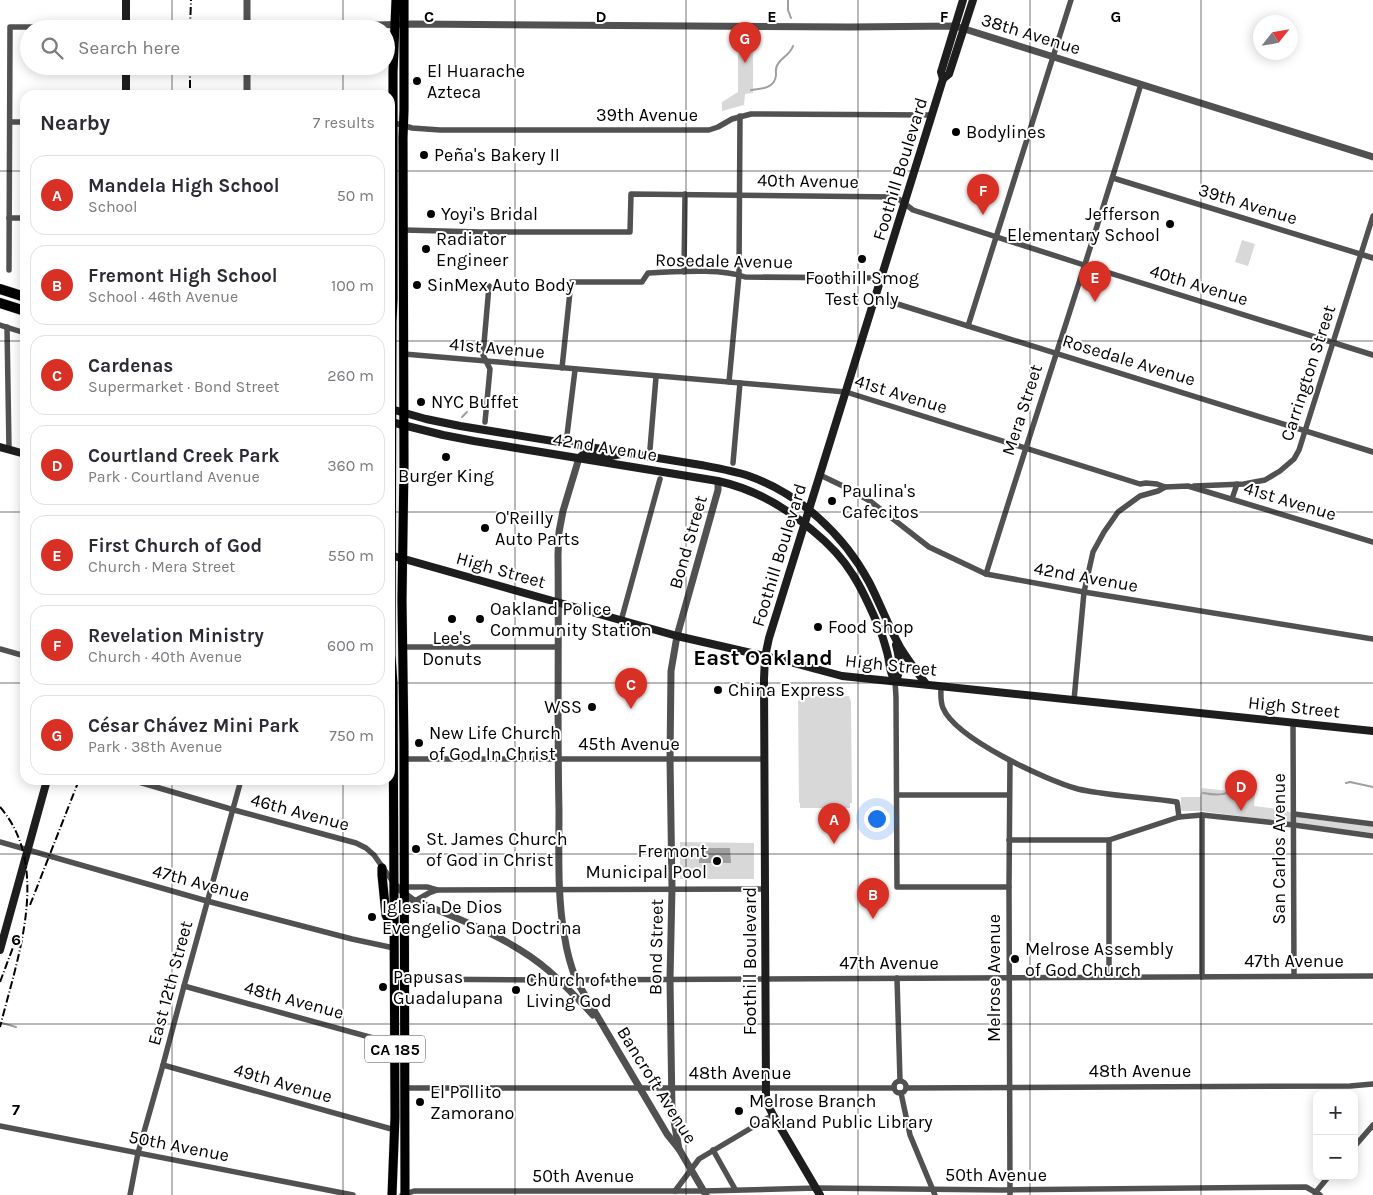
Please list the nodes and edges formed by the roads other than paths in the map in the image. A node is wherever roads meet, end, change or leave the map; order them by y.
1 (126, 0) edge
2 (247, 0) edge
3 (396, 0) edge
4 (404, 0) edge
5 (964, 0) edge
6 (972, 0) edge
7 (1071, 0) edge
8 (126, 20) edge
9 (248, 20) edge
10 (395, 24) edge
11 (400, 24) junction
12 (956, 26) junction
13 (20, 27) edge
14 (964, 28) junction
15 (1053, 56) junction
16 (395, 58) edge
17 (126, 75) edge
18 (247, 75) edge
19 (393, 75) edge
20 (943, 79) junction
21 (1141, 84) junction
22 (126, 90) edge
23 (247, 90) edge
24 (393, 90) edge
25 (932, 115) junction
26 (740, 116) junction
27 (10, 122) junction
28 (20, 122) edge
29 (395, 124) edge
30 (403, 126) junction
31 (1373, 157) edge
32 (1113, 178) junction
33 (685, 194) junction
34 (739, 195) junction
35 (904, 204) junction
36 (1373, 216) edge
37 (9, 218) junction
38 (20, 218) edge
39 (404, 230) junction
40 (996, 236) junction
41 (1362, 254) junction
42 (1373, 258) edge
43 (1084, 265) junction
44 (9, 270) dead end
45 (684, 272) junction
46 (739, 275) junction
47 (881, 278) junction
48 (489, 286) dead end
49 (0, 289) edge
50 (20, 295) edge
51 (875, 297) junction
52 (0, 303) edge
53 (20, 309) edge
54 (0, 325) edge
55 (968, 326) junction
56 (7, 328) junction
57 (20, 332) edge
58 (1334, 342) junction
59 (404, 354) junction
60 (1056, 354) junction
61 (1373, 355) edge
62 (486, 362) junction
63 (562, 368) junction
64 (574, 370) junction
65 (656, 376) junction
66 (729, 382) junction
67 (740, 383) junction
68 (846, 392) junction
69 (395, 409) edge
70 (404, 412) junction
71 (485, 422) dead end
72 (395, 423) edge
73 (404, 426) junction
74 (1305, 431) junction
75 (567, 435) dead end
76 (0, 447) edge
77 (1026, 448) junction
78 (650, 449) dead end
79 (9, 450) junction
80 (1373, 452) edge
81 (20, 453) edge
82 (625, 453) junction
83 (579, 458) junction
84 (733, 463) dead end
85 (701, 465) junction
86 (820, 475) junction
87 (660, 479) dead end
88 (718, 480) junction
89 (1140, 484) junction
90 (1236, 484) junction
91 (1188, 486) junction
92 (1165, 487) junction
93 (1140, 496) junction
94 (1232, 499) junction
95 (809, 510) junction
96 (805, 524) junction
97 (1373, 542) edge
98 (395, 556) edge
99 (404, 558) junction
100 (986, 574) junction
101 (1084, 592) junction
102 (558, 601) junction
103 (621, 621) junction
104 (890, 626) junction
105 (677, 636) junction
106 (1373, 640) edge
107 (558, 647) junction
108 (402, 648) junction
109 (0, 649) edge
110 (20, 655) edge
111 (765, 657) junction
112 (895, 681) junction
113 (926, 684) junction
114 (941, 686) junction
115 (1074, 700) junction
116 (1293, 722) junction
117 (1373, 731) edge
118 (670, 758) junction
119 (404, 759) junction
120 (558, 759) junction
121 (764, 759) junction
122 (1010, 761) junction
123 (46, 785) edge
124 (149, 785) edge
125 (241, 785) edge
126 (392, 785) edge
127 (897, 795) junction
128 (1009, 795) junction
129 (234, 810) junction
130 (1294, 814) junction
131 (1202, 815) junction
132 (1179, 817) junction
133 (1373, 824) edge
134 (1294, 825) junction
135 (1373, 836) edge
136 (1009, 840) junction
137 (1109, 840) junction
138 (0, 842) edge
139 (28, 850) junction
140 (382, 868) junction
141 (394, 884) junction
142 (1009, 887) junction
143 (672, 888) junction
144 (765, 889) junction
145 (437, 890) junction
146 (560, 890) junction
147 (405, 891) junction
148 (208, 901) junction
149 (415, 901) junction
150 (394, 931) junction
151 (394, 948) junction
152 (0, 950) edge
153 (1294, 976) junction
154 (1373, 976) edge
155 (1109, 977) junction
156 (1202, 977) junction
157 (897, 978) junction
158 (1009, 978) junction
159 (405, 979) junction
160 (670, 979) junction
161 (765, 979) junction
162 (558, 980) junction
163 (576, 980) junction
164 (184, 986) junction
165 (602, 1024) junction
166 (395, 1044) junction
167 (163, 1065) junction
168 (900, 1080) junction
169 (1373, 1084) edge
170 (1010, 1087) junction
171 (406, 1088) junction
172 (640, 1088) junction
173 (672, 1088) junction
174 (765, 1088) junction
175 (894, 1088) junction
176 (907, 1088) junction
177 (901, 1094) junction
178 (772, 1115) junction
179 (1373, 1125) edge
180 (0, 1126) edge
181 (395, 1130) junction
182 (1358, 1142) edge
183 (679, 1149) junction
184 (713, 1150) junction
185 (138, 1153) junction
186 (691, 1169) junction
187 (1326, 1180) edge
188 (735, 1189) junction
189 (675, 1191) junction
190 (818, 1192) edge
191 (934, 1192) edge
192 (1010, 1192) edge
193 (705, 1193) edge
194 (1316, 1194) edge
195 (130, 1195) edge
196 (353, 1195) edge
197 (392, 1195) edge
198 (404, 1195) edge

1 - 8 main road
2 - 9 street
3 - 11 main road
4 - 11 main road
5 - 12 main road, Foothill Boulevard
6 - 14 main road, Foothill Boulevard
7 - 15 street
10 - 11 street, 38th Avenue
11 - 12 street, 38th Avenue
11 - 16 main road
11 - 30 main road
12 - 14 street, 38th Avenue
12 - 20 main road, Foothill Boulevard
13 - 27 street
14 - 15 street, 38th Avenue
14 - 20 main road, Foothill Boulevard
15 - 21 street, 38th Avenue
15 - 40 street
17 - 22 main road
18 - 23 street
19 - 24 main road
20 - 25 main road, Foothill Boulevard
21 - 31 street, 38th Avenue
21 - 32 street, Mera Street
25 - 26 street, 39th Avenue
25 - 35 main road, Foothill Boulevard
26 - 30 street, 39th Avenue
26 - 34 street
27 - 28 street
27 - 37 street
29 - 30 street, 39th Avenue
30 - 39 main road
32 - 41 street, 39th Avenue
32 - 43 street, Mera Street
33 - 34 street, 40th Avenue
33 - 39 street, 40th Avenue
33 - 45 street
34 - 35 street, 40th Avenue
34 - 46 street
35 - 40 street, 40th Avenue
35 - 47 main road, Foothill Boulevard
36 - 41 street, Carrington Street
37 - 38 street
37 - 44 street
39 - 59 main road
40 - 43 street, 40th Avenue
40 - 55 street
41 - 42 street, 39th Avenue
41 - 58 street, Carrington Street
43 - 58 street, 40th Avenue
43 - 60 street, Mera Street
45 - 46 street, Rosedale Avenue
45 - 63 street, Rosedale Avenue
46 - 47 street, Rosedale Avenue
46 - 66 street
47 - 51 main road, Foothill Boulevard
48 - 62 street
49 - 50 highway
51 - 55 street, Rosedale Avenue
51 - 68 main road, Foothill Boulevard
52 - 53 highway
54 - 56 street
55 - 60 street, Rosedale Avenue
56 - 57 street
56 - 79 street
58 - 61 street, 40th Avenue
58 - 74 street, Carrington Street
59 - 62 street, 41st Avenue
59 - 70 main road
60 - 74 street, Rosedale Avenue
60 - 77 street, Mera Street
62 - 63 street, 41st Avenue
62 - 71 street
63 - 64 street, 41st Avenue
64 - 65 street, 41st Avenue
64 - 75 street
65 - 66 street, 41st Avenue
65 - 78 street
66 - 67 street, 41st Avenue
67 - 68 street, 41st Avenue
67 - 84 street
68 - 77 street, 41st Avenue
68 - 86 main road, Foothill Boulevard
69 - 70 main road, 42nd Avenue
70 - 73 main road, CA 185
70 - 82 main road, 42nd Avenue
72 - 73 main road, 42nd Avenue
73 - 83 main road, 42nd Avenue
73 - 99 main road, CA 185
74 - 80 street, Rosedale Avenue
74 - 90 street, Carrington Street
76 - 79 main road
77 - 89 street, 41st Avenue
77 - 100 street, Mera Street
79 - 81 main road
82 - 83 main road
82 - 85 main road, 42nd Avenue
83 - 88 main road, 42nd Avenue
83 - 102 street, Bancroft Avenue
85 - 88 main road
85 - 95 main road, 42nd Avenue
86 - 95 main road, Foothill Boulevard
86 - 100 street, 42nd Avenue
87 - 103 street
88 - 96 main road, 42nd Avenue
88 - 105 street, Bond Street
89 - 92 street, 41st Avenue
89 - 93 street
90 - 91 street, Carrington Street
90 - 94 street
91 - 92 street, 41st Avenue
91 - 94 street, 41st Avenue
92 - 93 street
93 - 101 street
94 - 97 street, 41st Avenue
95 - 96 main road, Foothill Boulevard
95 - 104 main road, 42nd Avenue
96 - 111 main road, Foothill Boulevard
96 - 112 main road, 42nd Avenue
98 - 99 main road, High Street
99 - 102 main road, High Street
99 - 108 main road, CA 185
100 - 101 street, 42nd Avenue
101 - 106 street, 42nd Avenue
101 - 115 street
102 - 103 main road, High Street
102 - 107 street, Bancroft Avenue
103 - 105 main road, High Street
104 - 112 main road
104 - 113 main road
105 - 111 main road, High Street
105 - 118 street, Bond Street
107 - 108 street
107 - 120 street, Bancroft Avenue
108 - 119 main road, CA 185
109 - 110 street
111 - 112 main road, High Street
111 - 121 main road, Foothill Boulevard
112 - 113 main road, High Street
112 - 127 street
113 - 114 main road, High Street
114 - 115 main road, High Street
114 - 122 street
115 - 116 main road, High Street
116 - 117 main road, High Street
116 - 130 street, San Carlos Avenue
118 - 120 street, 45th Avenue
118 - 121 street, 45th Avenue
118 - 143 street, Bond Street
119 - 120 street, 45th Avenue
119 - 147 main road, CA 185
120 - 146 street, Bancroft Avenue
121 - 144 main road, Foothill Boulevard
122 - 128 street, Melrose Avenue
122 - 132 street
123 - 139 main road
124 - 129 street, 46th Avenue
125 - 129 street, East 12th Street
126 - 141 main road, CA 185
127 - 128 street
127 - 142 street
128 - 136 street, Melrose Avenue
129 - 140 street, 46th Avenue
129 - 148 street, East 12th Street
130 - 133 street
130 - 134 street, San Carlos Avenue
131 - 132 street
131 - 134 street
131 - 156 street
132 - 137 street
134 - 135 street
134 - 153 street, San Carlos Avenue
136 - 137 street
136 - 142 street, Melrose Avenue
137 - 155 street
138 - 139 street, 47th Avenue
139 - 148 street, 47th Avenue
139 - 152 main road
140 - 141 street, 46th Avenue
140 - 150 main road
141 - 147 street, 46th Avenue
141 - 150 main road, CA 185
142 - 158 street, Melrose Avenue
143 - 144 street
143 - 146 street
143 - 160 street, Bond Street
144 - 161 main road, Foothill Boulevard
145 - 146 street
145 - 147 street
145 - 149 street
146 - 163 street, Bancroft Avenue
147 - 149 street, 46th Avenue
147 - 159 main road, CA 185
148 - 151 street, 47th Avenue
148 - 164 street, East 12th Street
149 - 162 street, 46th Avenue
150 - 151 main road, CA 185
151 - 166 main road, CA 185
153 - 154 street, 47th Avenue
153 - 156 street, 47th Avenue
155 - 156 street, 47th Avenue
155 - 158 street, 47th Avenue
157 - 158 street, 47th Avenue
157 - 161 street, 47th Avenue
157 - 168 street
158 - 170 street, Melrose Avenue
159 - 162 street, 47th Avenue
159 - 171 main road, CA 185
160 - 161 street, 47th Avenue
160 - 163 street, 47th Avenue
160 - 173 street, Bond Street
161 - 174 main road, Foothill Boulevard
162 - 163 street, 47th Avenue
162 - 165 street, 46th Avenue
163 - 165 street, Bancroft Avenue
164 - 166 street, 48th Avenue
164 - 167 street, East 12th Street
165 - 172 street, Bancroft Avenue
166 - 181 main road, CA 185
167 - 181 street, 49th Avenue
167 - 185 street, East 12th Street
168 - 175 street
168 - 176 street
169 - 170 street, 48th Avenue
170 - 176 street, 48th Avenue
170 - 192 street, Melrose Avenue
171 - 172 street, 48th Avenue
171 - 198 main road, CA 185
172 - 173 street, 48th Avenue
172 - 183 street, Bancroft Avenue
173 - 174 street, 48th Avenue
173 - 183 street, Bond Street
174 - 175 street, 48th Avenue
174 - 178 main road, Foothill Boulevard
175 - 177 street
176 - 177 street
177 - 191 street
178 - 184 street
178 - 190 main road, Foothill Boulevard
179 - 182 street
180 - 185 street, 50th Avenue
181 - 197 main road, CA 185
183 - 186 street, Bancroft Avenue
184 - 186 street
184 - 188 street
185 - 195 street, East 12th Street
185 - 196 street, 50th Avenue
186 - 189 street
186 - 193 street, Bancroft Avenue
187 - 194 street
188 - 190 street, 50th Avenue
188 - 193 street, 50th Avenue
189 - 193 street, 50th Avenue
189 - 198 street, 50th Avenue
190 - 191 street, 50th Avenue
191 - 192 street, 50th Avenue
192 - 194 street, 50th Avenue

